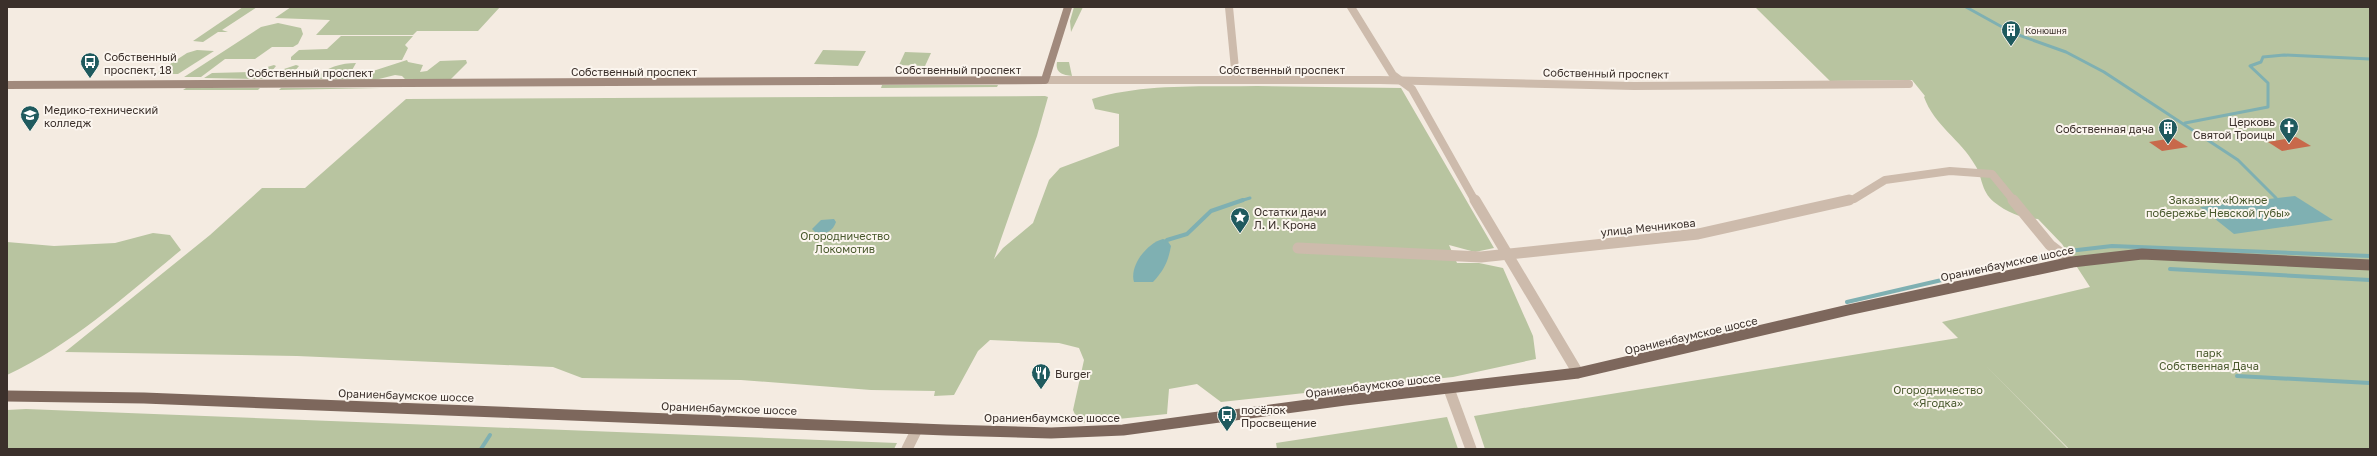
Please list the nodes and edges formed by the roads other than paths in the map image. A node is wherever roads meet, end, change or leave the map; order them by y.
1 (1068, 7) edge
2 (1229, 7) edge
3 (1351, 7) edge
4 (1045, 80) junction
5 (1236, 80) junction
6 (1402, 80) junction
7 (1909, 84) dead end
8 (7, 85) edge
9 (1298, 248) dead end
10 (1505, 254) junction
11 (2072, 262) junction
12 (2370, 265) edge
13 (1578, 373) junction
14 (1449, 389) junction
15 (7, 396) edge
16 (917, 429) junction
17 (907, 449) edge
18 (1471, 449) edge

1 - 4 street
2 - 5 street
3 - 6 street
4 - 5 street, Собственный проспект
4 - 8 street, Собственный проспект
5 - 6 street, Собственный проспект
6 - 7 street, Собственный проспект
6 - 10 street
9 - 10 street, улица Мечникова
10 - 11 street, улица Мечникова
10 - 13 street
11 - 12 main road, Ораниенбаумское шоссе
11 - 13 main road, Ораниенбаумское шоссе
13 - 14 main road, Ораниенбаумское шоссе
14 - 16 main road, Ораниенбаумское шоссе
14 - 18 street
15 - 16 main road, Ораниенбаумское шоссе
16 - 17 street

